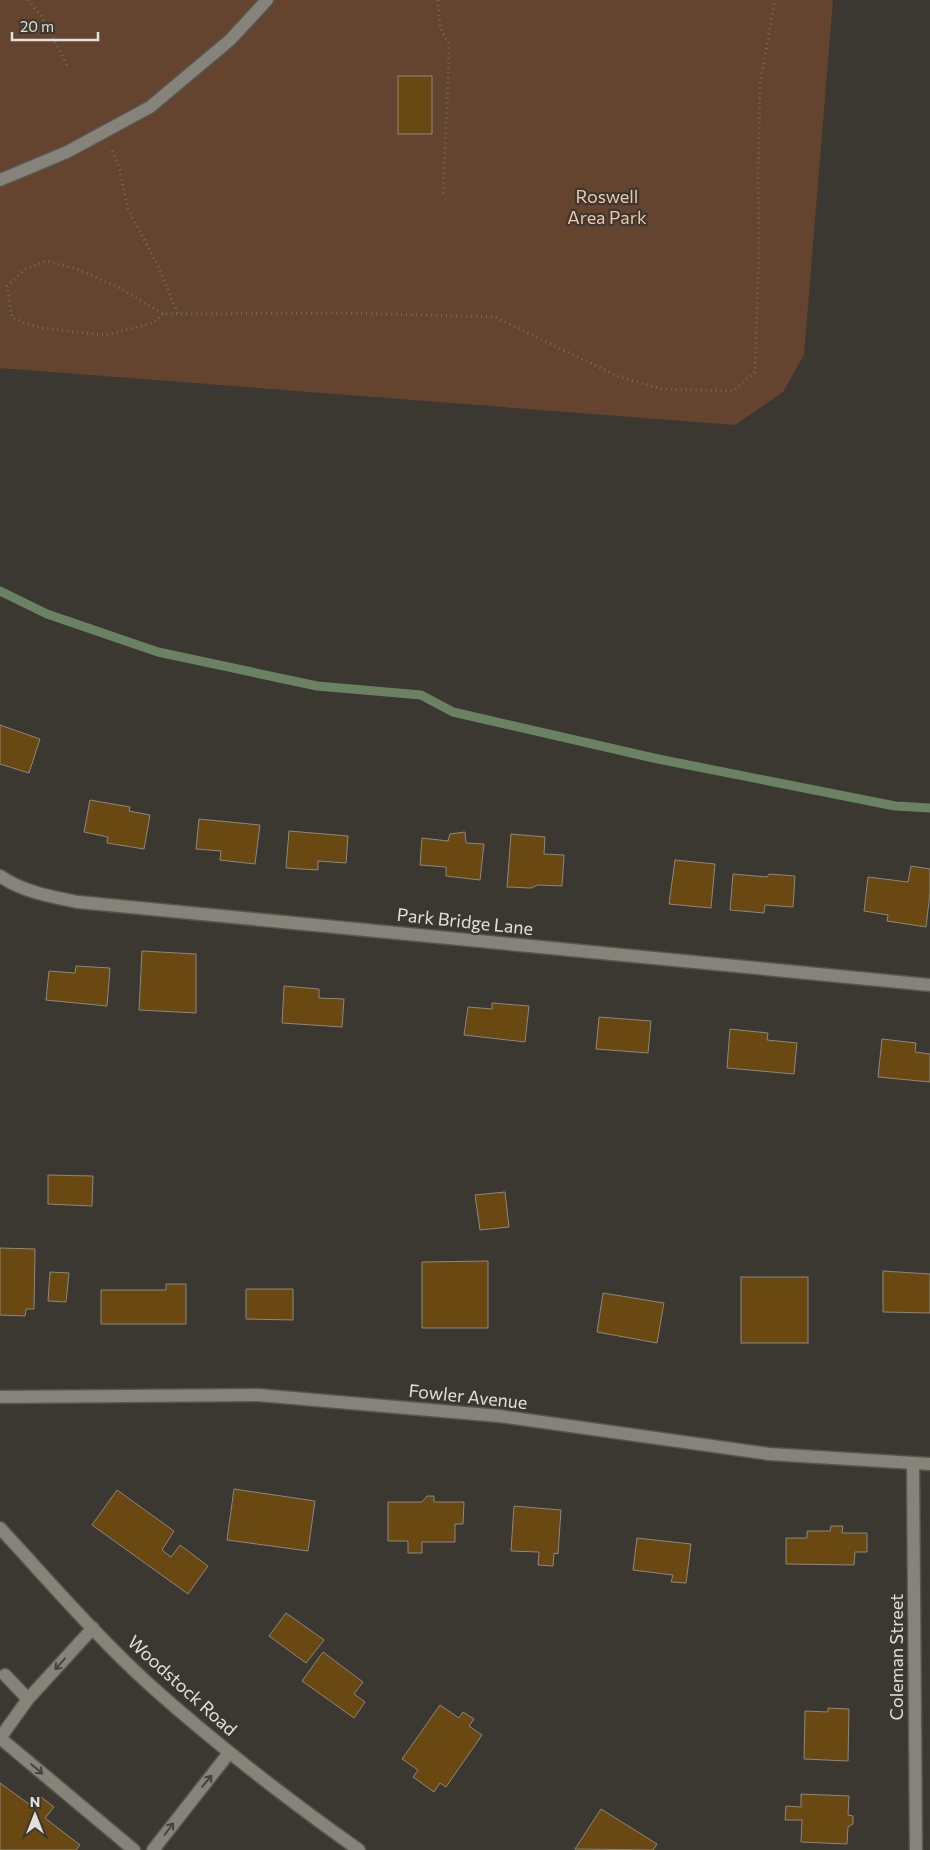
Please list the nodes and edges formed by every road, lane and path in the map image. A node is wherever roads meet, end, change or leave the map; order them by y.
1 (28, 0) edge
2 (267, 0) edge
3 (438, 0) edge
4 (775, 0) edge
5 (67, 64) dead end
6 (105, 132) junction
7 (0, 180) edge
8 (443, 196) dead end
9 (163, 314) junction
10 (178, 314) junction
11 (0, 876) edge
12 (930, 985) edge
13 (0, 1397) edge
14 (913, 1464) junction
15 (930, 1464) edge
16 (0, 1528) edge
17 (93, 1628) junction
18 (4, 1675) dead end
19 (28, 1699) junction
20 (229, 1753) junction
21 (134, 1850) edge
22 (153, 1850) edge
23 (359, 1850) edge
24 (916, 1850) edge

1 - 5 path
2 - 6 street
3 - 8 path
4 - 10 path
6 - 7 street
6 - 10 path
9 - 9 path
9 - 10 path
11 - 12 street, Park Bridge Lane
13 - 14 street, Fowler Avenue
14 - 15 street, Fowler Avenue
14 - 24 street, Coleman Street
16 - 17 street, Woodstock Road
17 -> 19 street
17 - 20 street, Woodstock Road
18 - 19 street
19 -> 21 street
22 -> 20 street
20 - 23 street, Woodstock Road

